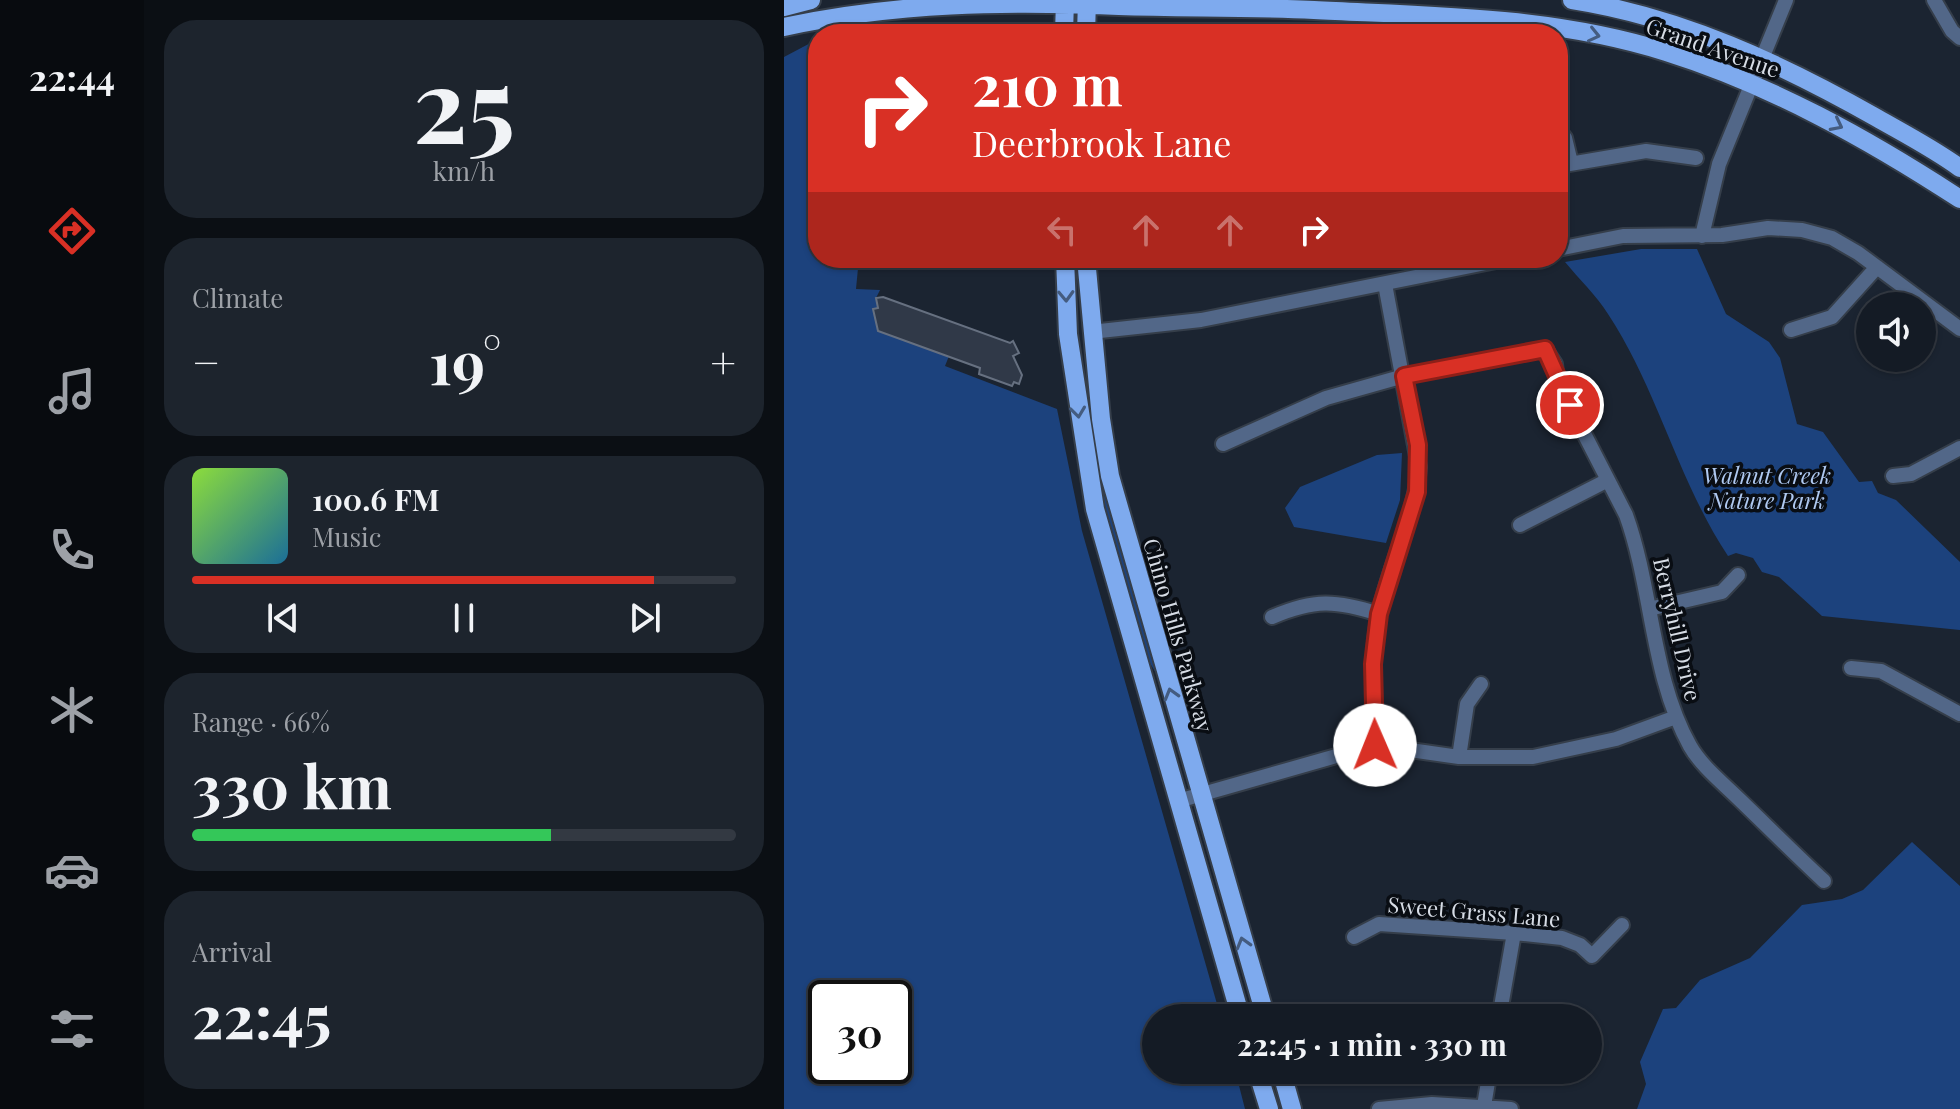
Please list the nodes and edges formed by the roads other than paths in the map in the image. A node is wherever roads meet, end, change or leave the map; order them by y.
1 (811, 0) edge
2 (865, 0) edge
3 (1572, 0) edge
4 (1786, 0) edge
5 (1934, 0) edge
6 (1065, 1) edge
7 (1087, 2) edge
8 (1373, 6) edge
9 (784, 7) edge
10 (839, 16) junction
11 (1064, 24) edge
12 (1086, 24) edge
13 (1520, 24) edge
14 (784, 27) edge
15 (1568, 29) edge
16 (1960, 38) edge
17 (1762, 57) junction
18 (1750, 84) junction
19 (1696, 158) dead end
20 (1568, 164) edge
21 (1960, 168) edge
22 (1960, 199) edge
23 (1702, 236) junction
24 (1568, 247) edge
25 (1877, 267) junction
26 (1065, 268) edge
27 (1087, 268) edge
28 (1463, 268) edge
29 (1385, 284) junction
30 (1960, 329) edge
31 (1791, 330) dead end
32 (1100, 331) dead end
33 (1404, 376) junction
34 (1223, 444) dead end
35 (1960, 448) edge
36 (1893, 476) dead end
37 (1608, 480) junction
38 (1520, 525) dead end
39 (1738, 575) dead end
40 (1649, 609) junction
41 (1379, 614) junction
42 (1272, 617) dead end
43 (1851, 668) dead end
44 (1481, 684) dead end
45 (1960, 714) edge
46 (1676, 717) junction
47 (1375, 745) junction
48 (1459, 757) junction
49 (1200, 795) junction
50 (1178, 801) junction
51 (1824, 881) dead end
52 (1622, 925) dead end
53 (1514, 933) junction
54 (1354, 937) dead end
55 (1237, 1004) edge
56 (1262, 1004) edge
57 (1501, 1004) edge
58 (1261, 1084) edge
59 (1285, 1084) edge
60 (1488, 1084) edge
61 (1484, 1106) junction
62 (1269, 1109) edge
63 (1292, 1109) edge
64 (1379, 1109) edge
65 (1511, 1109) edge

1 - 9 main road
2 - 10 main road
3 - 17 main road, Grand Avenue
4 - 17 street
5 - 16 street
6 - 7 main road, Grand Avenue
6 - 10 main road, Grand Avenue
6 - 11 main road
7 - 8 main road, Grand Avenue
7 - 12 main road
8 -> 13 main road, Grand Avenue
10 - 14 main road, Grand Avenue
15 -> 18 main road, Grand Avenue
17 - 18 street
17 - 21 main road, Grand Avenue
18 -> 22 main road, Grand Avenue
18 - 23 street
19 - 20 street
23 - 24 street
23 - 25 street
25 - 30 street
25 - 31 street
26 -> 50 main road
49 -> 27 main road, Chino Hills Parkway
28 - 29 street
29 - 32 street
29 - 33 street
33 - 34 street
33 - 37 street, Berryhill Drive
33 - 41 street
35 - 36 street
37 - 38 street
37 - 40 street, Berryhill Drive
39 - 40 street
40 - 46 street, Berryhill Drive
41 - 42 street
41 - 47 street
43 - 45 street
44 - 48 street
46 - 48 street
46 - 51 street, Berryhill Drive
47 - 48 street
47 - 49 street
49 - 50 street
56 -> 49 main road, Chino Hills Parkway
50 - 55 main road
52 - 53 street, Sweet Grass Lane
53 - 54 street, Sweet Grass Lane
53 - 57 street
58 - 62 main road
59 - 63 main road
60 - 61 street
61 - 64 street
61 - 65 street

